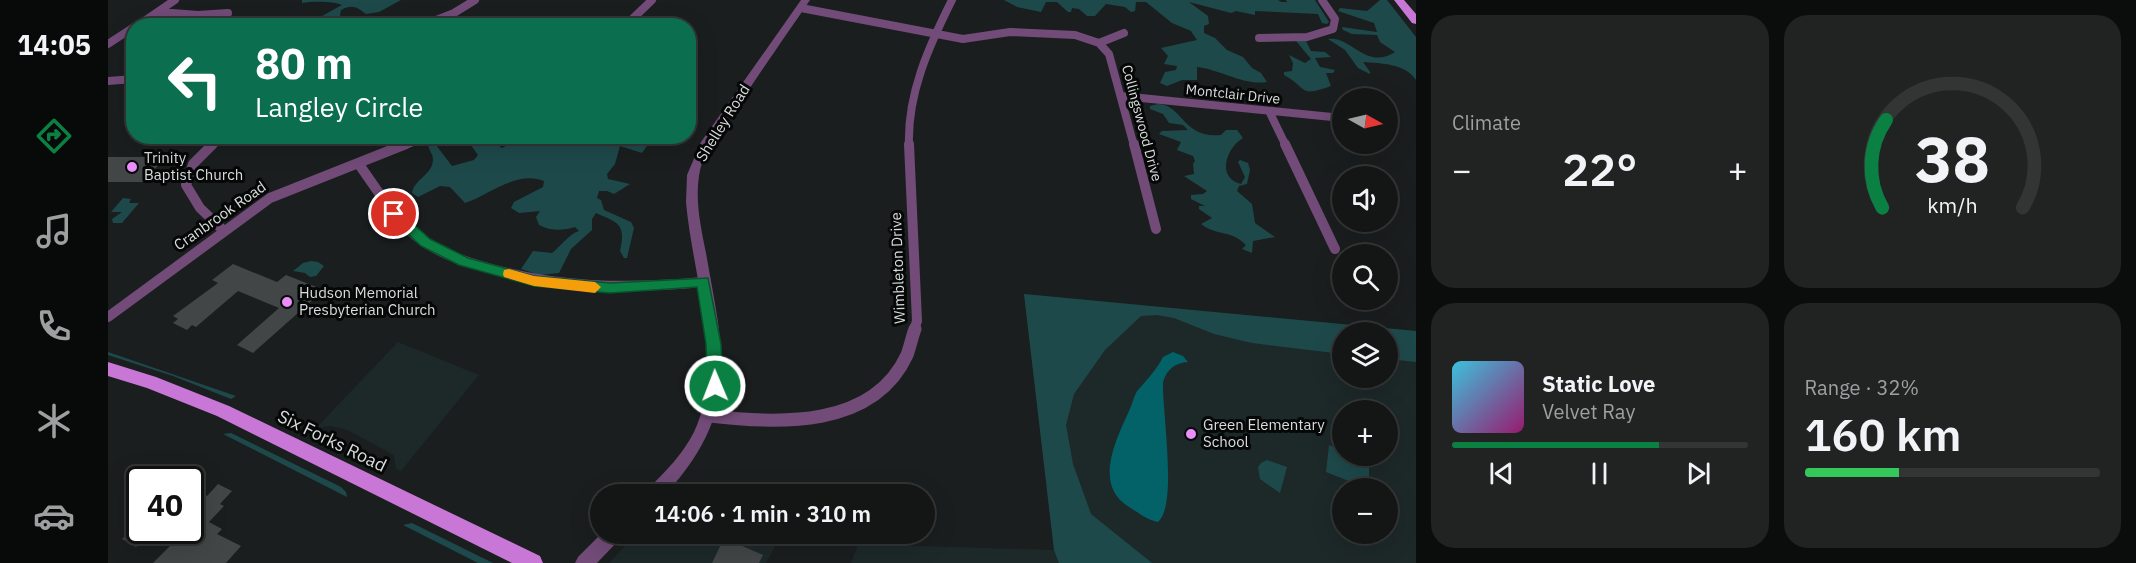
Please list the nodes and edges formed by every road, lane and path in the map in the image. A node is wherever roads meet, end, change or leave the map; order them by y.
1 (175, 0) edge
2 (475, 0) edge
3 (652, 0) edge
4 (952, 0) edge
5 (1322, 0) edge
6 (1399, 0) edge
7 (804, 4) edge
8 (159, 12) junction
9 (228, 13) dead end
10 (149, 18) edge
11 (441, 18) edge
12 (634, 18) edge
13 (1416, 21) edge
14 (126, 32) edge
15 (1124, 33) dead end
16 (934, 35) junction
17 (1259, 38) dead end
18 (1099, 43) junction
19 (108, 44) edge
20 (126, 80) edge
21 (108, 81) edge
22 (1121, 96) junction
23 (1269, 111) junction
24 (1332, 117) edge
25 (213, 144) edge
26 (407, 144) edge
27 (358, 163) junction
28 (1156, 229) dead end
29 (223, 230) junction
30 (1333, 244) edge
31 (703, 282) junction
32 (108, 317) edge
33 (110, 372) edge
34 (710, 416) junction
35 (666, 484) edge
36 (603, 544) edge
37 (533, 563) edge
38 (584, 563) edge

1 - 8 street
2 - 11 street
3 - 12 street
4 - 16 street, Wimbleton Drive
5 - 17 street
6 - 13 main road
7 - 16 street
7 - 31 street, Shelley Road
8 - 9 street
8 - 10 street
14 - 19 street
15 - 18 street
16 - 18 street
16 - 34 street, Wimbleton Drive
18 - 22 street, Collingswood Drive
20 - 21 street
22 - 23 street, Montclair Drive
22 - 28 street, Collingswood Drive
23 - 24 street, Montclair Drive
23 - 30 street
25 - 29 street
26 - 27 street, Cranbrook Road
27 - 29 street, Cranbrook Road
27 - 31 street
29 - 32 street, Cranbrook Road
31 - 34 street, Shelley Road
33 - 37 main road, Six Forks Road
34 - 35 street, Shelley Road
36 - 38 street

